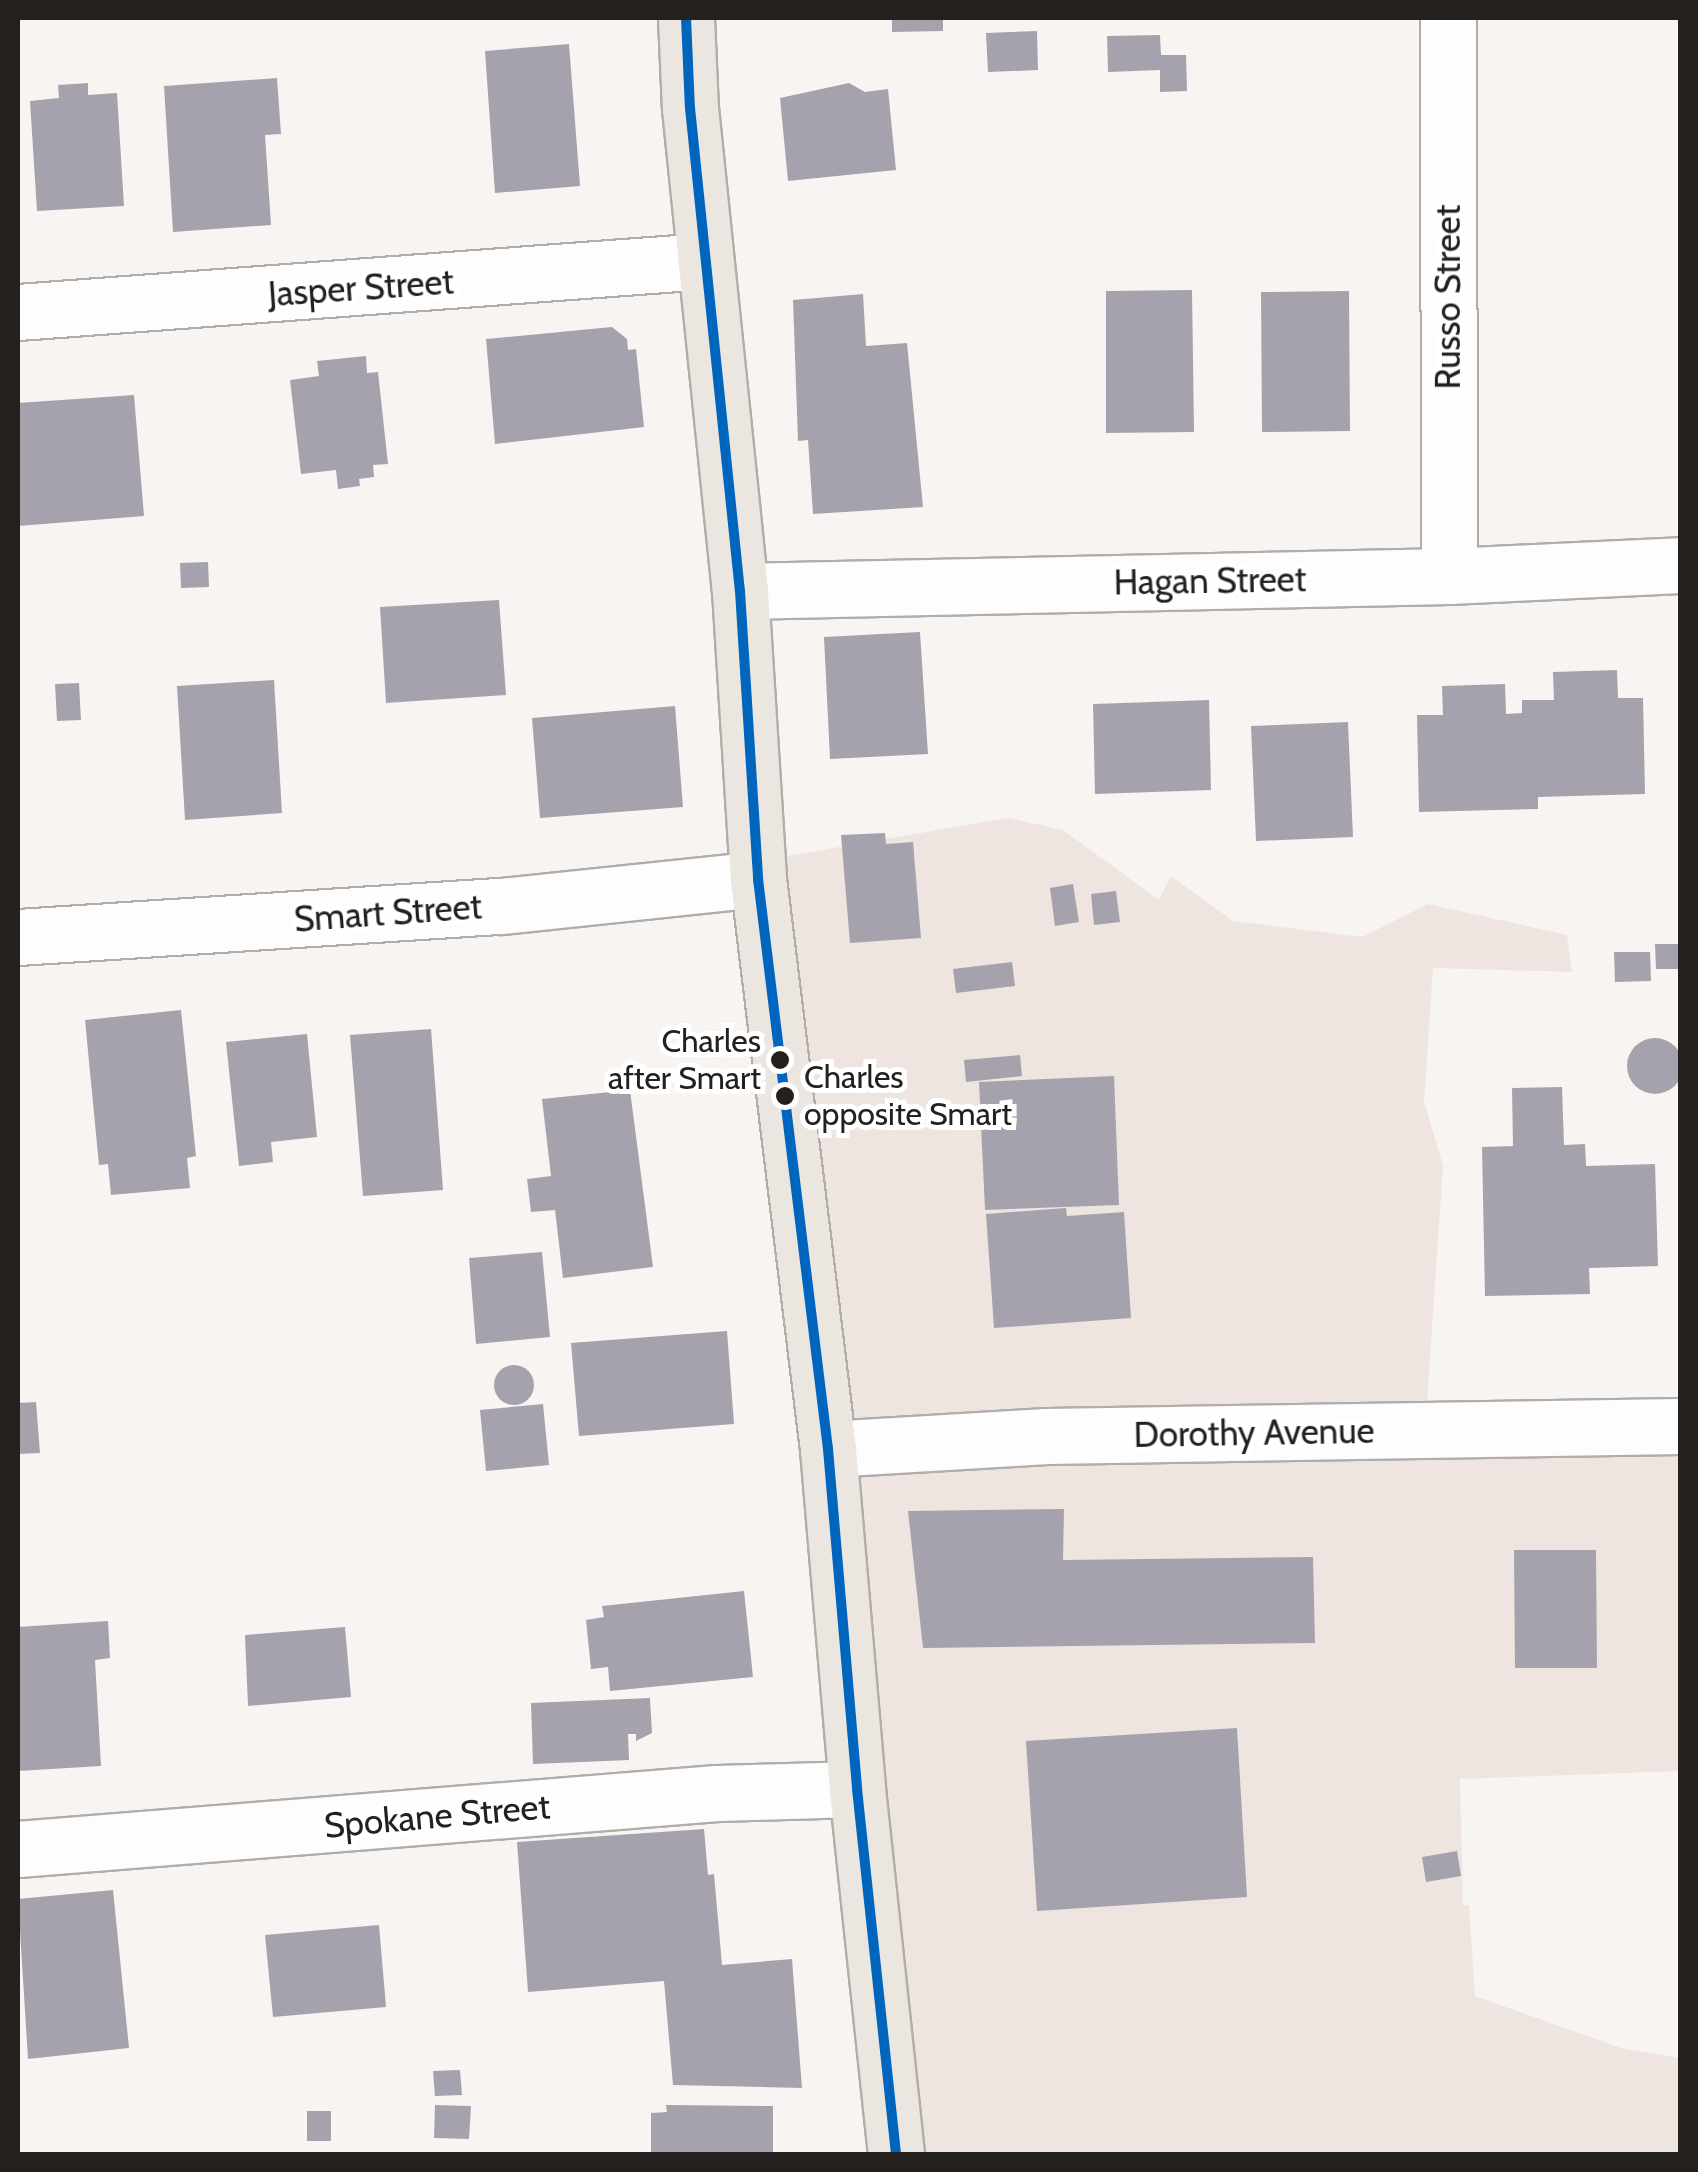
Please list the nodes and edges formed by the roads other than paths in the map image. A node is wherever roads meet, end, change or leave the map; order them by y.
1 (686, 18) edge
2 (1448, 18) edge
3 (704, 261) junction
4 (18, 312) edge
5 (1680, 565) edge
6 (1449, 576) junction
7 (740, 590) junction
8 (758, 879) junction
9 (18, 937) edge
10 (1680, 1426) edge
11 (828, 1449) junction
12 (857, 1789) junction
13 (18, 1849) edge
14 (896, 2154) edge

1 - 3 main road
2 - 6 street, Russo Street
3 - 4 street, Jasper Street
3 - 7 main road
5 - 6 street, Hagan Street
6 - 7 street, Hagan Street
7 - 8 main road
8 - 9 street, Smart Street
8 - 11 main road
10 - 11 street, Dorothy Avenue
11 - 12 main road
12 - 13 street, Spokane Street
12 - 14 main road

